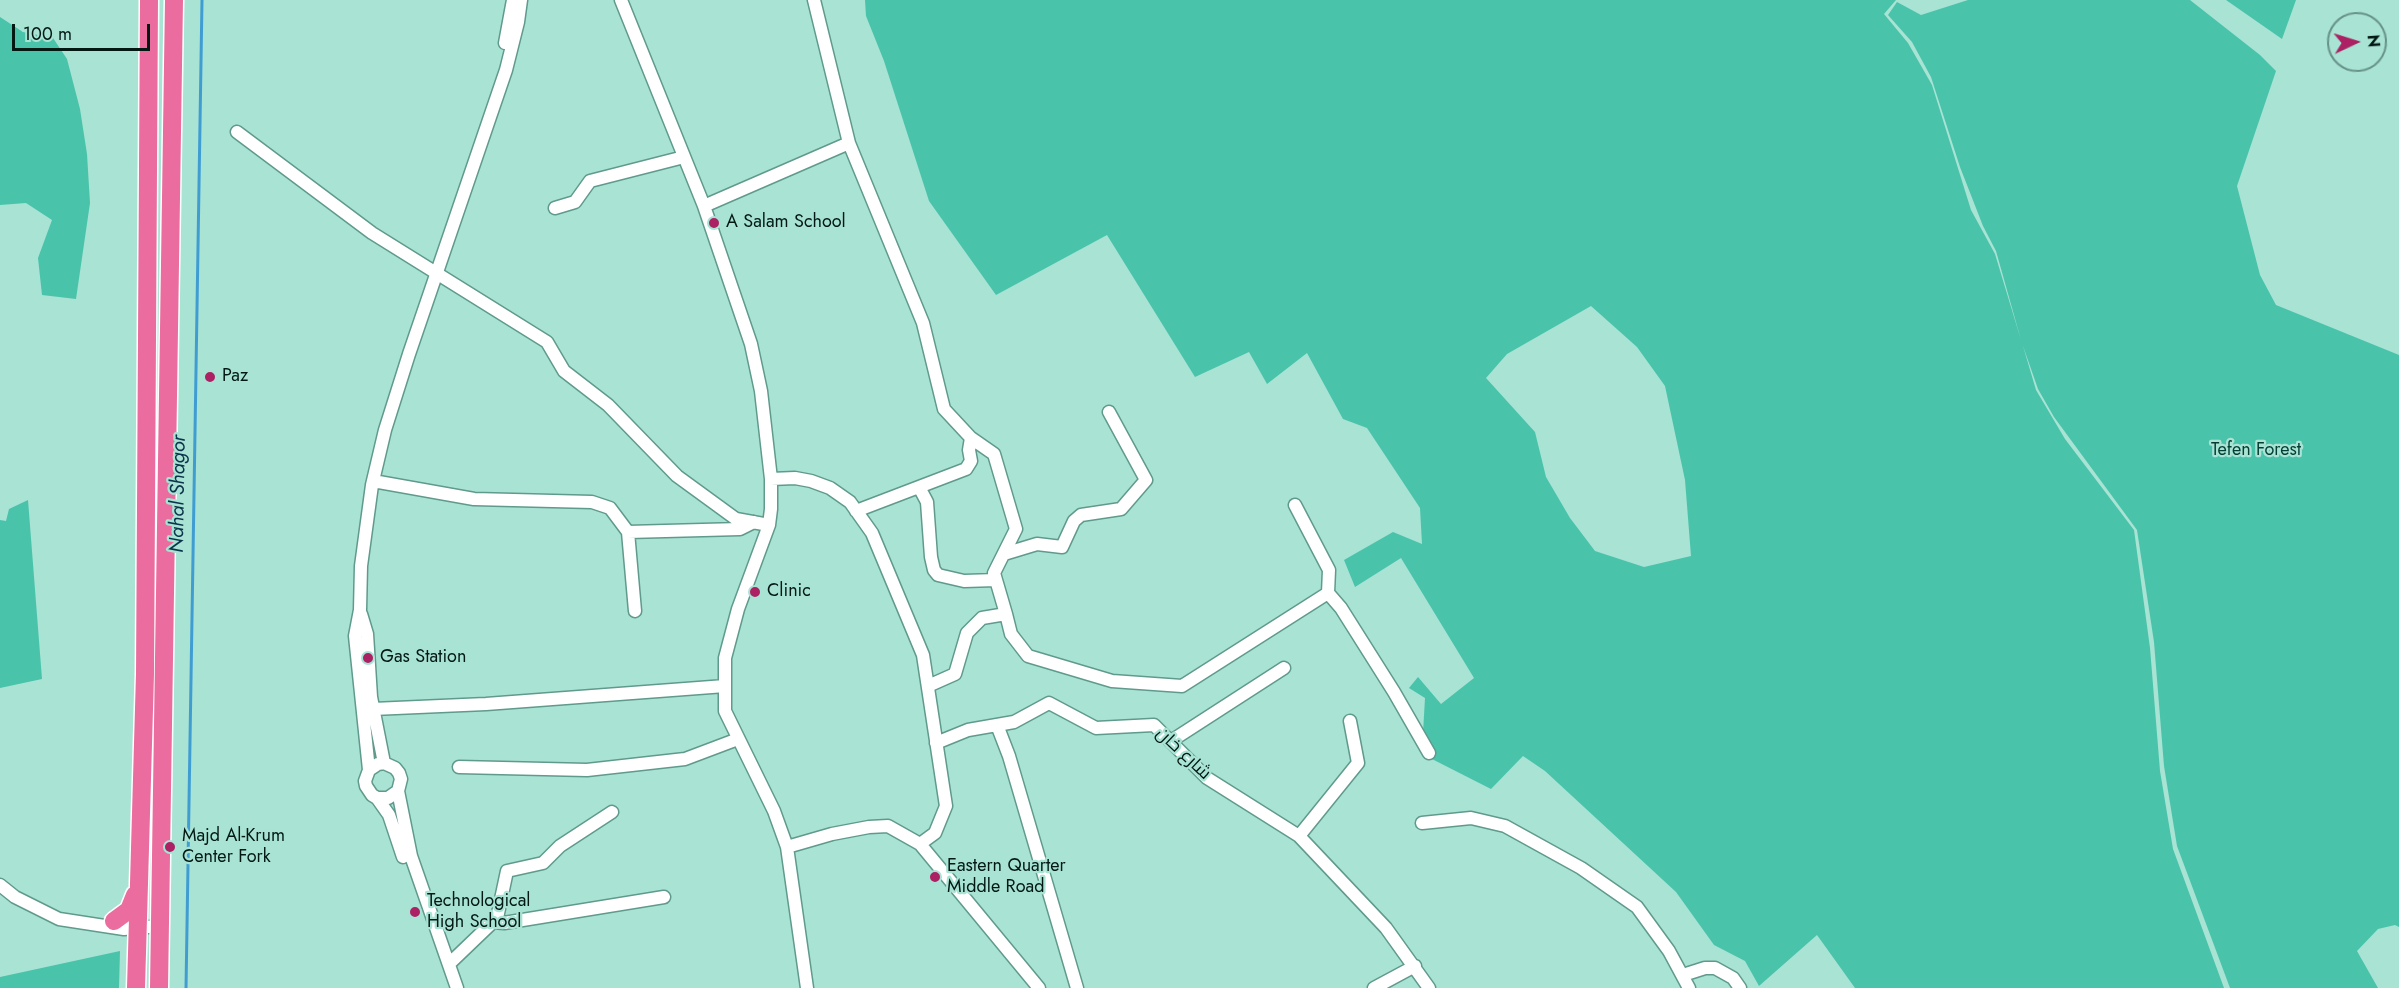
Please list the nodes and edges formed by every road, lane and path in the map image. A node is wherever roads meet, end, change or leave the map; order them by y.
1 (149, 0) edge
2 (174, 0) edge
3 (513, 0) edge
4 (521, 0) edge
5 (621, 0) edge
6 (814, 0) edge
7 (498, 88) junction
8 (237, 132) dead end
9 (849, 143) junction
10 (684, 157) junction
11 (704, 206) junction
12 (555, 208) dead end
13 (437, 274) junction
14 (1109, 412) dead end
15 (971, 438) junction
16 (771, 479) junction
17 (373, 481) junction
18 (919, 488) junction
19 (1295, 505) dead end
20 (856, 511) junction
21 (754, 522) junction
22 (769, 525) junction
23 (628, 532) junction
24 (1004, 554) junction
25 (996, 579) junction
26 (1328, 593) junction
27 (360, 610) junction
28 (635, 612) dead end
29 (1005, 614) junction
30 (1284, 668) dead end
31 (725, 686) junction
32 (928, 686) junction
33 (373, 709) junction
34 (1350, 721) dead end
35 (997, 725) junction
36 (738, 739) junction
37 (1171, 741) junction
38 (936, 743) junction
39 (1429, 753) dead end
40 (384, 763) junction
41 (459, 767) dead end
42 (369, 770) junction
43 (398, 791) junction
44 (377, 798) junction
45 (612, 812) dead end
46 (1422, 824) dead end
47 (1299, 836) junction
48 (920, 844) junction
49 (787, 847) junction
50 (0, 885) edge
51 (138, 888) junction
52 (664, 897) dead end
53 (493, 922) junction
54 (112, 925) junction
55 (137, 925) junction
56 (160, 926) junction
57 (136, 958) junction
58 (449, 964) junction
59 (1415, 966) junction
60 (1683, 975) junction
61 (136, 988) edge
62 (159, 988) edge
63 (450, 988) edge
64 (457, 988) edge
65 (807, 988) edge
66 (1039, 988) edge
67 (1077, 988) edge
68 (1374, 988) edge
69 (1429, 988) edge
70 (1689, 988) edge
71 (1740, 988) edge

1 - 51 highway
2 - 56 highway
3 - 7 street
4 - 7 street
5 - 10 street
6 - 9 street
7 - 13 street
8 - 13 street
9 - 11 street
9 - 15 street
10 - 11 street
10 - 12 street
11 - 16 street
13 - 17 street
13 - 21 street
14 - 24 street
15 - 18 street
15 - 24 street
16 - 20 street
16 - 22 street
17 - 23 street
17 - 27 street
18 - 20 street
18 - 25 street
19 - 26 street
20 - 32 street
21 - 22 street
21 - 23 street
22 - 31 street
23 - 28 street
24 - 25 street
25 - 29 street
26 - 29 street
26 - 39 street
27 - 33 street
27 - 42 street
29 - 32 street
30 - 37 street
31 - 33 street
31 - 36 street
32 - 38 street
33 - 40 street
34 - 47 street
35 - 37 street, شارع خان
35 - 38 street, شارع خان
35 - 67 street
36 - 41 street
36 - 49 street
37 - 47 street, شارع خان
38 - 48 street
40 - 42 street
40 - 43 street
42 - 44 street
43 - 44 street
43 - 58 street
44 - 63 street
45 - 53 street
46 - 60 street
47 - 59 street, شارع خان
48 - 49 street
48 - 66 street
49 - 65 street
50 - 54 street
51 - 54 highway
51 - 55 highway
52 - 53 street
53 - 58 street
54 - 55 street
54 - 57 highway
55 - 56 street
55 - 57 highway
56 - 62 highway
57 - 61 highway
58 - 64 street
59 - 68 street
59 - 69 street, شارع خان
60 - 70 street
60 - 71 street

